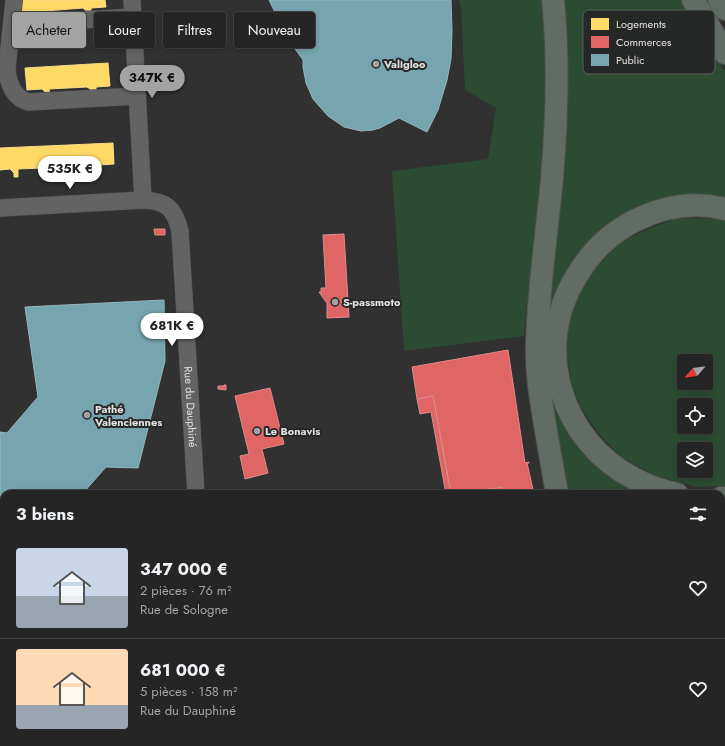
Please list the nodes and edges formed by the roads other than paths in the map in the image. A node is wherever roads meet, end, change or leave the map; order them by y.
1 (14, 0) edge
2 (132, 0) edge
3 (553, 0) edge
4 (693, 0) edge
5 (719, 0) edge
6 (725, 9) edge
7 (699, 10) edge
8 (13, 12) edge
9 (133, 12) edge
10 (12, 24) edge
11 (715, 36) edge
12 (135, 48) edge
13 (725, 53) edge
14 (137, 96) junction
15 (142, 200) junction
16 (0, 208) edge
17 (725, 208) edge
18 (196, 490) edge
19 (556, 490) edge
20 (662, 490) edge

1 - 8 street
2 - 9 street
3 - 19 highway
4 - 7 highway
5 - 6 highway
10 - 14 street
11 - 13 highway
12 - 14 street
14 - 15 street
15 - 16 street
15 - 18 street, Rue du Dauphiné
17 - 20 highway

